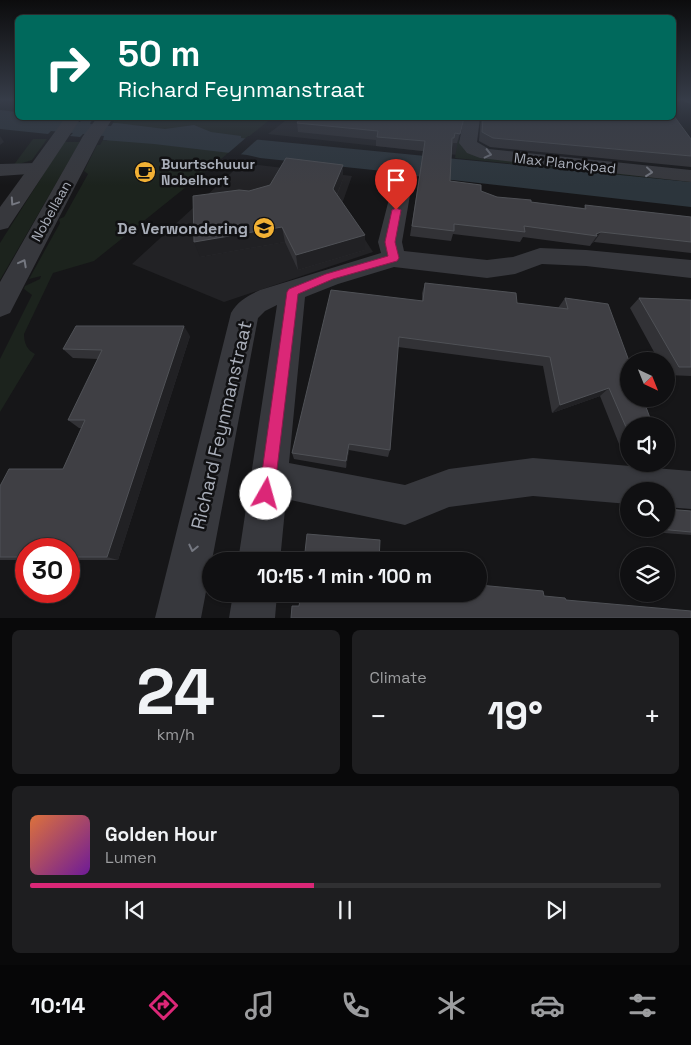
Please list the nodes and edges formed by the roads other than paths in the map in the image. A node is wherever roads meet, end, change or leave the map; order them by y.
1 (65, 128) edge
2 (98, 128) edge
3 (470, 128) edge
4 (36, 169) junction
5 (0, 170) edge
6 (691, 176) edge
7 (400, 195) dead end
8 (0, 223) edge
9 (394, 258) junction
10 (691, 269) edge
11 (292, 292) junction
12 (0, 306) edge
13 (268, 477) junction
14 (691, 490) edge
15 (259, 552) edge
16 (254, 602) edge
17 (178, 618) edge
18 (252, 618) edge

1 - 4 street
12 -> 2 street, Nobellaan
3 -> 6 street, Max Planckpad
4 - 5 street
4 -> 8 street
7 - 9 street
9 - 10 street, Richard Feynmanstraat
9 - 11 street, Richard Feynmanstraat
11 - 13 street
11 -> 17 street, Richard Feynmanstraat
13 - 14 street
13 - 15 street
16 - 18 street

